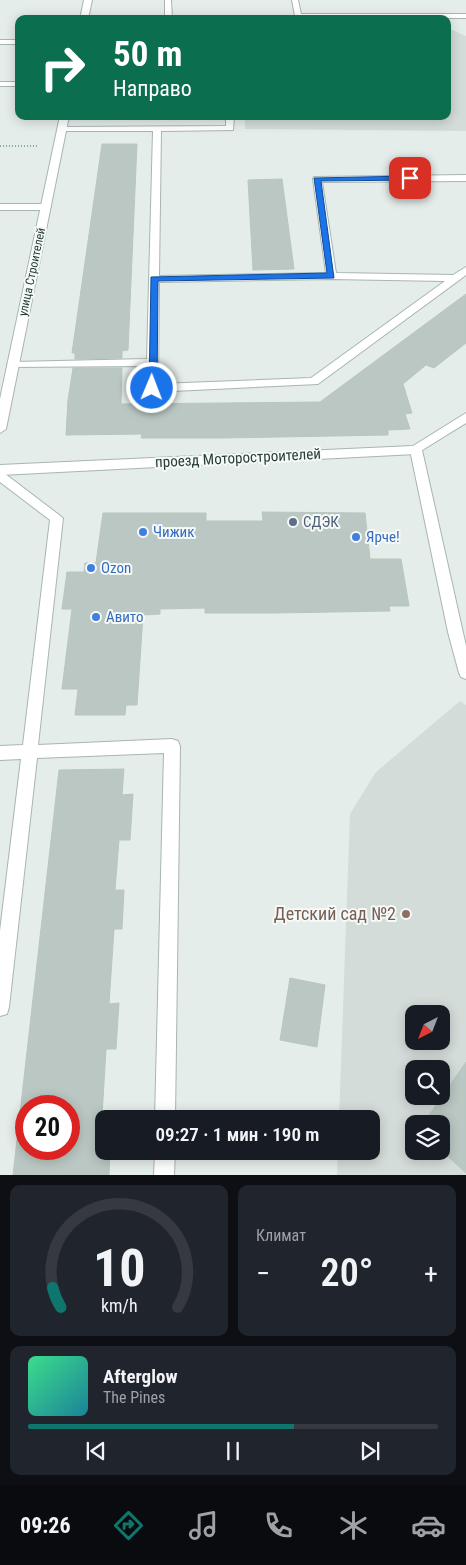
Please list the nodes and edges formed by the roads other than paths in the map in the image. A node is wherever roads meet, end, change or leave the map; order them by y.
1 (88, 0) edge
2 (168, 0) edge
3 (295, 0) edge
4 (85, 15) edge
5 (168, 15) edge
6 (298, 15) edge
7 (451, 16) edge
8 (466, 16) edge
9 (0, 42) edge
10 (15, 42) edge
11 (0, 84) edge
12 (15, 84) edge
13 (63, 120) edge
14 (230, 120) edge
15 (62, 129) junction
16 (157, 129) junction
17 (466, 178) edge
18 (0, 207) edge
19 (46, 207) junction
20 (466, 270) edge
21 (332, 276) junction
22 (456, 278) junction
23 (154, 279) junction
24 (153, 362) junction
25 (13, 365) junction
26 (466, 417) edge
27 (0, 429) edge
28 (416, 450) junction
29 (0, 470) edge
30 (0, 476) edge
31 (466, 673) edge
32 (30, 751) junction
33 (0, 753) edge
34 (0, 1007) edge
35 (165, 1110) edge
36 (165, 1160) edge
37 (164, 1175) edge

1 - 4 street
2 - 5 lane
3 - 6 lane
7 - 8 lane
9 - 10 lane
11 - 12 lane
13 - 15 street, улица Строителей
14 - 16 lane
15 - 16 lane
15 - 19 street, улица Строителей
16 - 23 lane
17 - 21 lane
18 - 19 lane
19 - 25 street, улица Строителей
20 - 22 lane
21 - 22 lane
21 - 23 lane
22 - 24 lane
23 - 24 lane
24 - 25 lane
25 - 27 street, улица Строителей
26 - 28 street
28 - 29 street, проезд Моторостроителей
28 - 31 lane
30 - 32 lane
32 - 33 lane
32 - 34 lane
32 - 35 lane
36 - 37 lane

